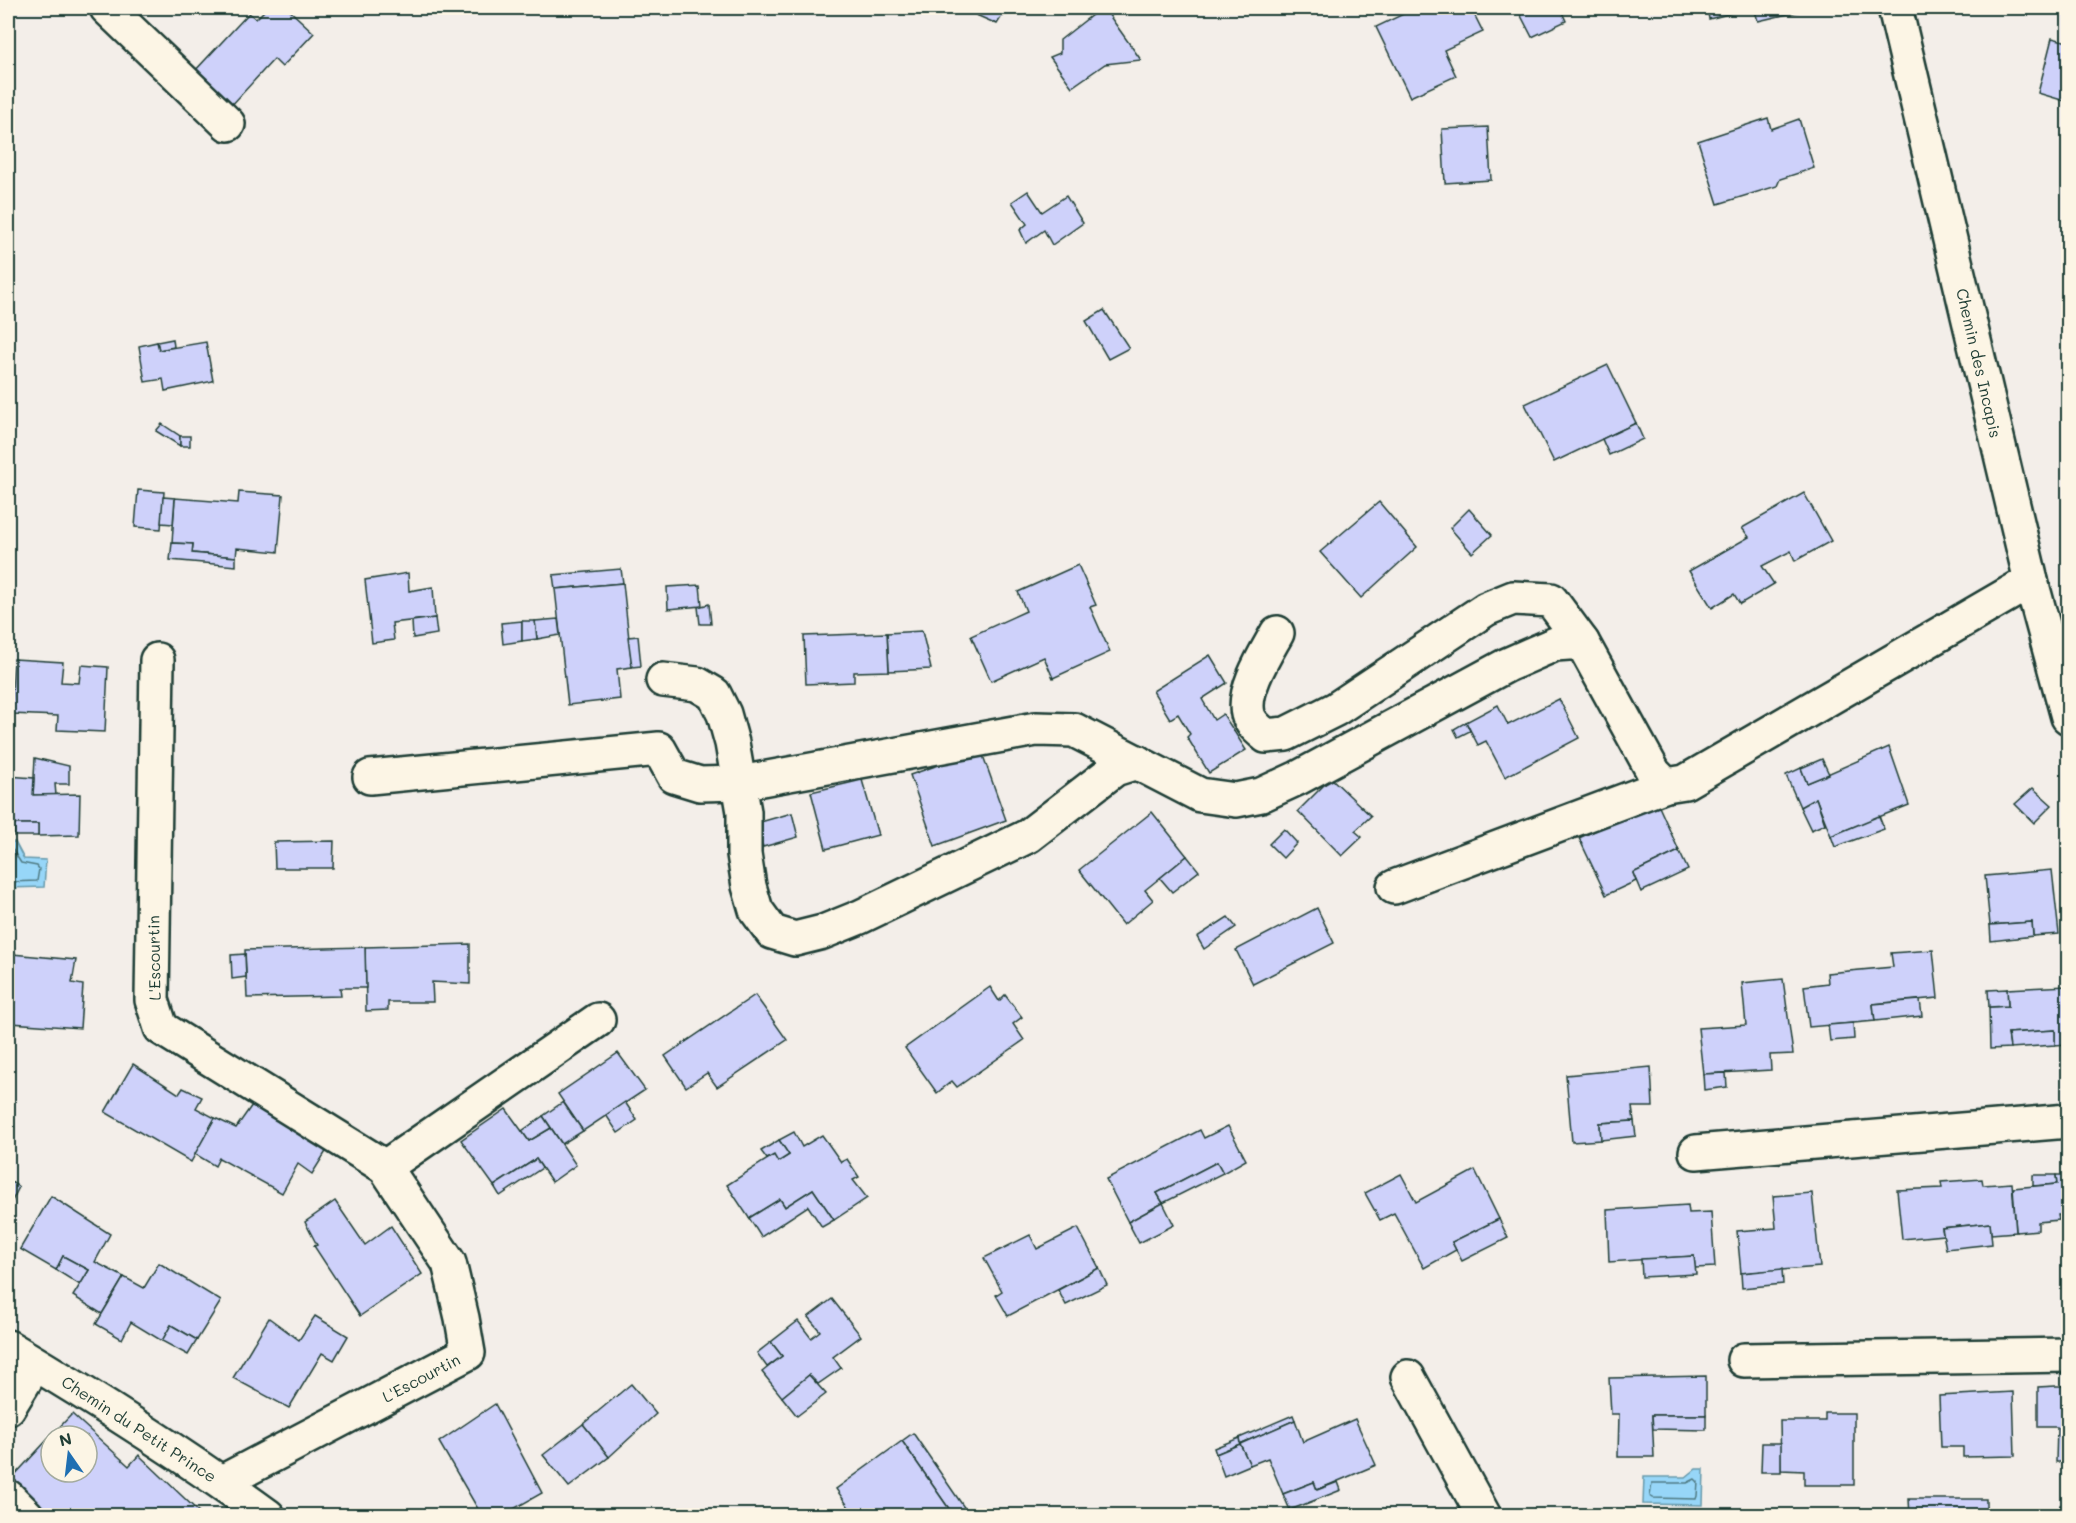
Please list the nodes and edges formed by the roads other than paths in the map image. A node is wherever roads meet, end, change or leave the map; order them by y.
1 (107, 8) edge
2 (1895, 8) edge
3 (228, 124) dead end
4 (2031, 581) junction
5 (1276, 633) dead end
6 (1582, 642) junction
7 (157, 660) dead end
8 (663, 680) dead end
9 (2068, 717) edge
10 (1137, 762) junction
11 (369, 777) dead end
12 (740, 783) junction
13 (1666, 785) junction
14 (1394, 887) dead end
15 (598, 1020) dead end
16 (2068, 1121) edge
17 (1696, 1152) dead end
18 (385, 1167) junction
19 (8, 1347) edge
20 (2068, 1356) edge
21 (1744, 1360) dead end
22 (35, 1364) junction
23 (1408, 1377) dead end
24 (8, 1408) edge
25 (222, 1482) junction
26 (8, 1497) edge
27 (27, 1515) edge
28 (268, 1515) edge
29 (1484, 1515) edge

1 - 3 street
2 - 4 street, Chemin des Incapis
4 - 9 street, Chemin des Incapis
4 - 13 street
5 - 6 street
6 - 10 street
6 - 13 street
7 - 18 street, L'Escourtin
8 - 12 street
10 - 12 street
10 - 12 street
11 - 12 street
13 - 14 street
15 - 18 street
16 - 17 street
18 - 25 street, L'Escourtin
19 - 22 street, Chemin du Petit Prince
20 - 21 street
22 - 24 street
22 - 25 street, Chemin du Petit Prince
23 - 29 street
25 - 28 street, Chemin du Petit Prince
26 - 27 street

